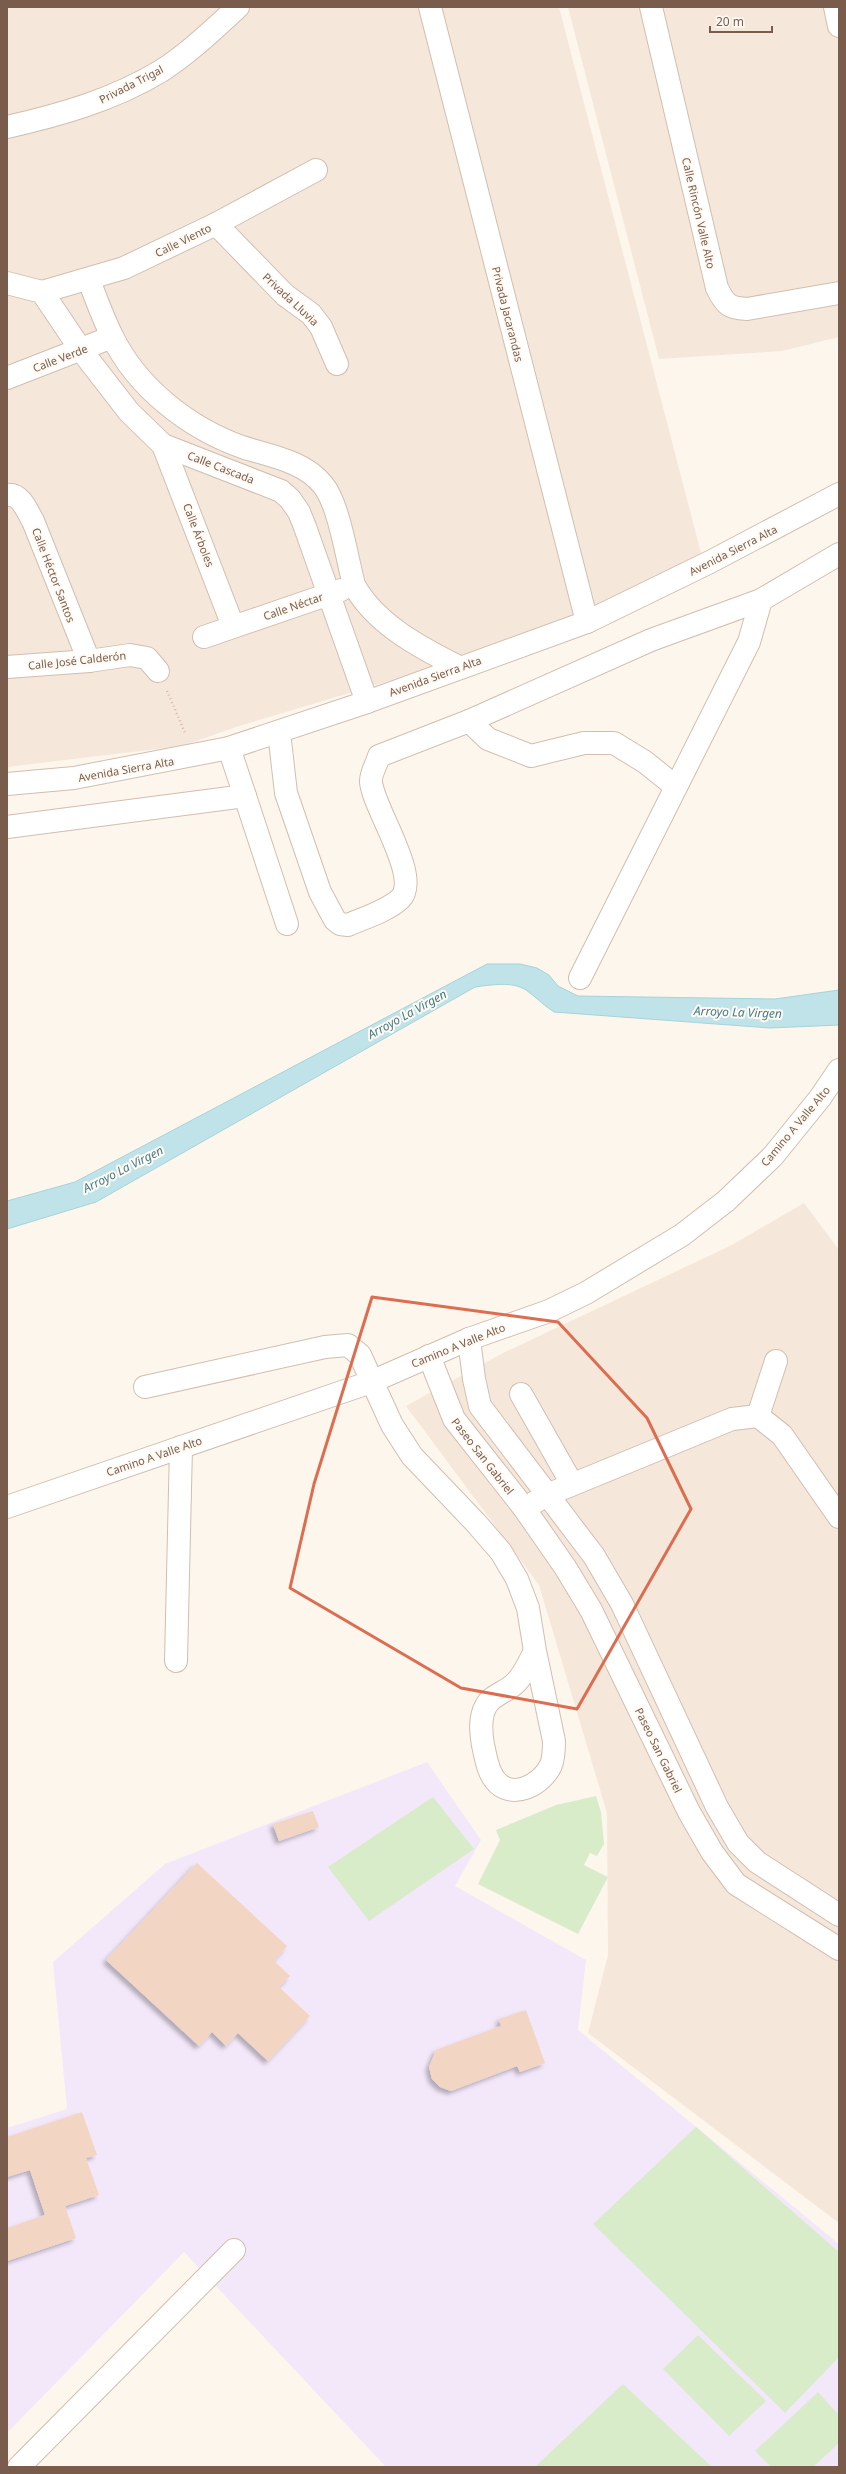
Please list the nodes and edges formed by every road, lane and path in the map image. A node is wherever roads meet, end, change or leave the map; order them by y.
1 (238, 7) edge
2 (430, 7) edge
3 (651, 7) edge
4 (834, 7) edge
5 (839, 26) edge
6 (7, 127) edge
7 (316, 170) dead end
8 (216, 224) junction
9 (89, 280) junction
10 (7, 283) edge
11 (42, 292) junction
12 (839, 293) edge
13 (112, 338) junction
14 (80, 350) junction
15 (337, 364) dead end
16 (7, 378) edge
17 (163, 445) junction
18 (280, 459) junction
19 (270, 486) junction
20 (839, 494) edge
21 (9, 495) edge
22 (839, 554) edge
23 (354, 585) junction
24 (328, 594) junction
25 (761, 600) junction
26 (587, 622) junction
27 (233, 626) junction
28 (204, 637) dead end
29 (89, 661) junction
30 (153, 665) joint
31 (7, 667) edge
32 (459, 667) junction
33 (367, 702) junction
34 (469, 721) junction
35 (279, 732) junction
36 (229, 748) junction
37 (195, 756) junction
38 (7, 784) edge
39 (676, 787) junction
40 (245, 796) junction
41 (7, 827) edge
42 (287, 924) dead end
43 (580, 978) dead end
44 (839, 1070) edge
45 (468, 1339) junction
46 (428, 1356) junction
47 (776, 1360) dead end
48 (371, 1382) junction
49 (145, 1387) dead end
50 (521, 1394) dead end
51 (480, 1406) junction
52 (758, 1416) junction
53 (454, 1419) junction
54 (181, 1447) junction
55 (572, 1484) junction
56 (547, 1494) junction
57 (7, 1507) edge
58 (524, 1508) junction
59 (839, 1517) edge
60 (535, 1651) junction
61 (176, 1661) dead end
62 (652, 1672) junction
63 (625, 1682) junction
64 (757, 1862) junction
65 (736, 1884) junction
66 (839, 1915) edge
67 (839, 1949) edge
68 (234, 2250) dead end
69 (19, 2467) edge

1 - 6 street, Privada Trigal
2 - 26 street, Privada Jacarandas
3 - 12 street, Calle Rincón Valle Alto
4 - 5 street
7 - 8 street, Calle Viento
8 - 9 street, Calle Viento
8 - 15 street, Privada Lluvia
9 - 11 street, Calle Viento
9 - 13 street
10 - 11 street
11 - 14 street, Calle Cascada
13 - 14 street, Calle Verde
13 - 18 street
14 - 16 street, Calle Verde
14 - 17 street, Calle Cascada
17 - 19 street, Calle Cascada
17 - 27 street, Calle Árboles
18 - 19 street
18 - 23 street
19 - 24 street, Calle Cascada
20 - 26 street, Avenida Sierra Alta
21 - 29 street, Calle Héctor Santos
22 - 25 street
23 - 24 street, Calle Néctar
23 - 32 street
24 - 27 street, Calle Néctar
24 - 33 street, Calle Cascada
25 - 34 street
25 - 39 street
26 - 32 street, Avenida Sierra Alta
27 - 28 street, Calle Néctar
29 - 30 street, Calle José Calderón
29 - 31 street, Calle José Calderón
30 - 37 path
32 - 33 street, Avenida Sierra Alta
33 - 35 street, Avenida Sierra Alta
34 - 35 street
34 - 39 street
35 - 36 street, Avenida Sierra Alta
36 - 37 street, Avenida Sierra Alta
36 - 40 street
37 - 38 street, Avenida Sierra Alta
39 - 43 street
40 - 41 street
40 - 42 street
44 - 45 street, Camino A Valle Alto
45 - 46 street, Camino A Valle Alto
45 - 51 street
46 - 48 street, Camino A Valle Alto
46 - 53 street, Paseo San Gabriel
47 - 52 street
48 - 49 street
48 - 54 street, Camino A Valle Alto
48 - 60 street
50 - 55 street
51 - 53 street
51 - 56 street
52 - 55 street
52 - 59 street
53 - 58 street, Paseo San Gabriel
54 - 57 street, Camino A Valle Alto
54 - 61 street
55 - 56 street
56 - 58 street
56 - 62 street
58 - 63 street, Paseo San Gabriel
60 - 60 street
62 - 63 street
62 - 64 street
63 - 65 street, Paseo San Gabriel
64 - 65 street
64 - 66 street
65 - 67 street, Paseo San Gabriel
68 - 69 street

